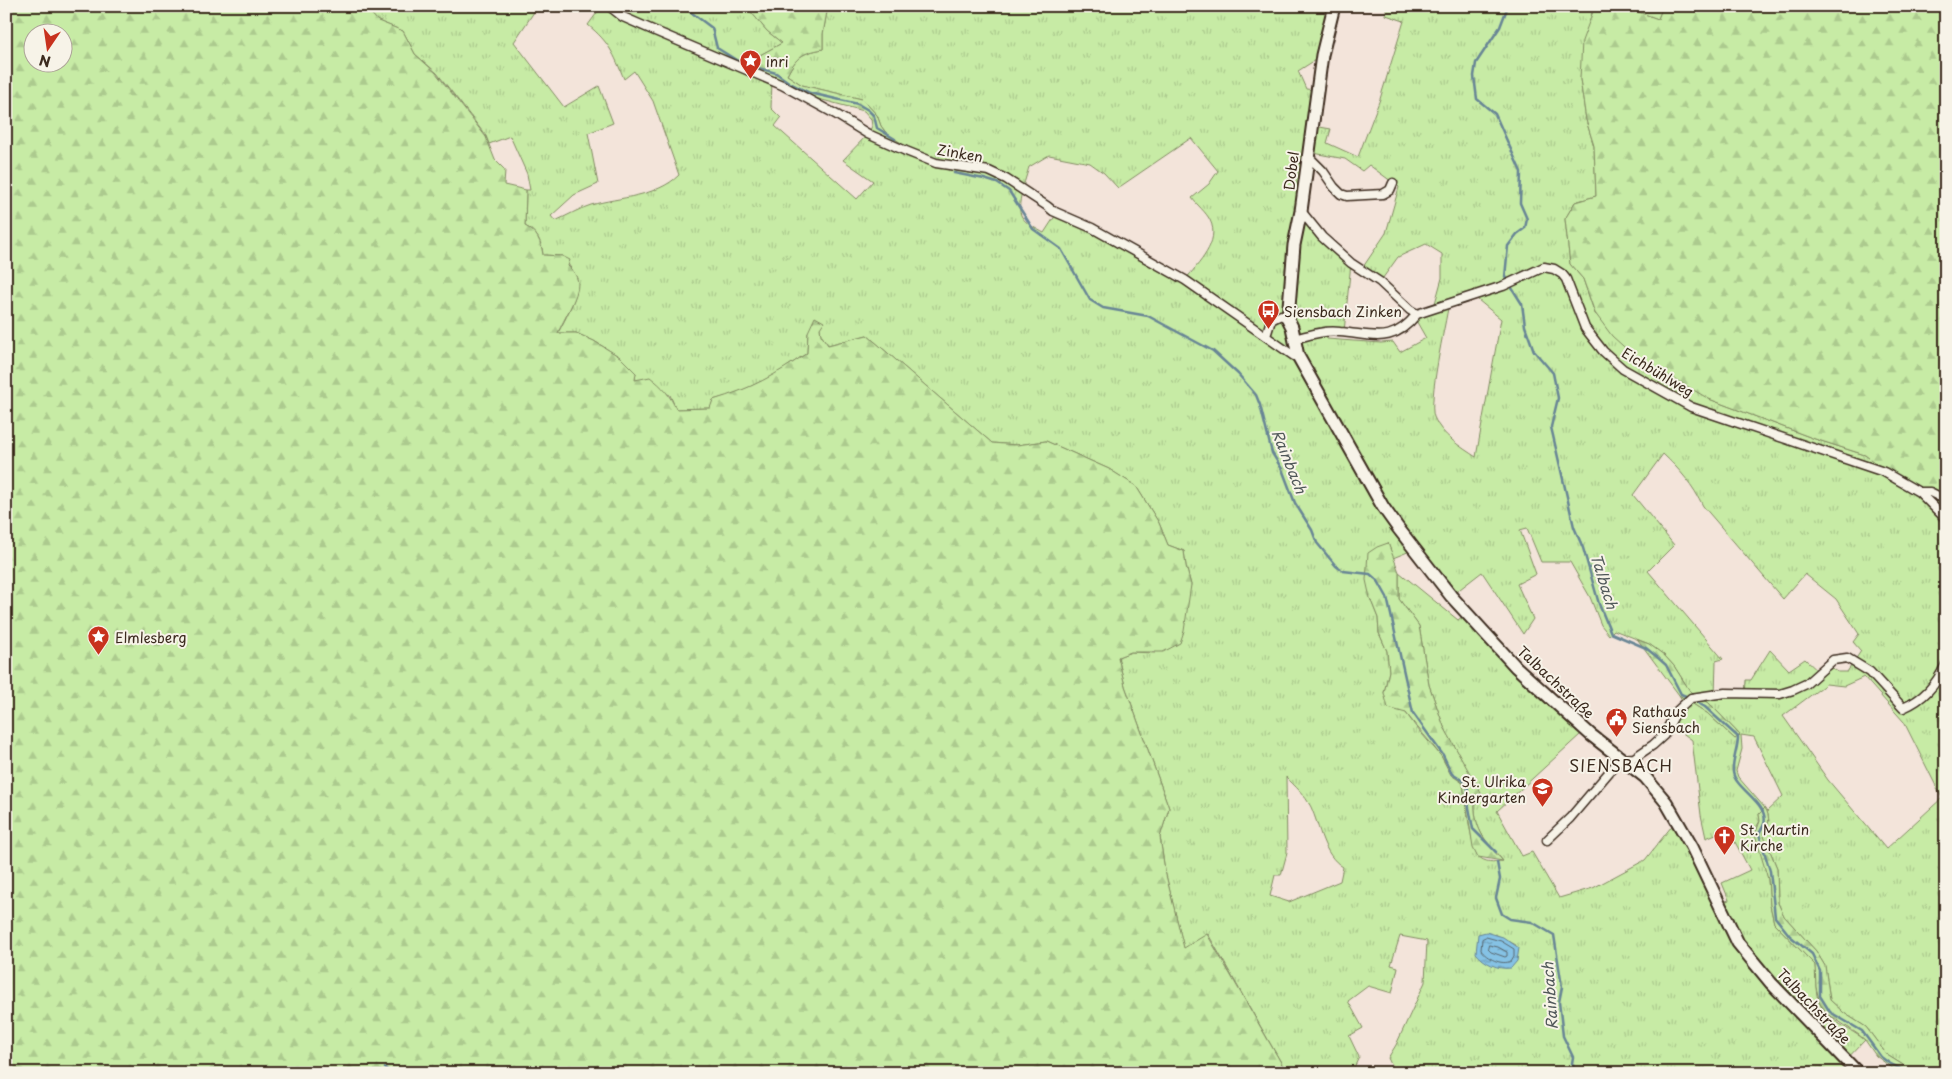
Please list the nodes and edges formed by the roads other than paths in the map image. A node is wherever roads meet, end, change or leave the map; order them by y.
1 (609, 6) edge
2 (1334, 6) edge
3 (1308, 156) junction
4 (1393, 183) dead end
5 (1301, 211) junction
6 (1417, 314) junction
7 (1288, 319) junction
8 (1266, 336) junction
9 (1294, 339) junction
10 (1298, 356) junction
11 (1919, 492) junction
12 (1944, 498) edge
13 (1935, 509) junction
14 (1946, 519) edge
15 (1946, 664) edge
16 (1622, 759) junction
17 (1547, 840) dead end
18 (1858, 1073) edge

1 - 8 street, Zinken
2 - 3 street, Dobel
3 - 4 street
3 - 5 street, Dobel
5 - 6 street
5 - 7 street, Dobel
6 - 9 street, Eichbühlweg
6 - 11 street, Eichbühlweg
7 - 8 street
7 - 9 street, Dobel
8 - 10 street, Zinken
9 - 10 street, Talbachstraße
10 - 16 street, Talbachstraße
11 - 12 street, Eichbühlweg
11 - 13 street
12 - 13 street, Eichbühlweg
13 - 14 street
15 - 16 street
16 - 17 street
16 - 18 street, Talbachstraße

